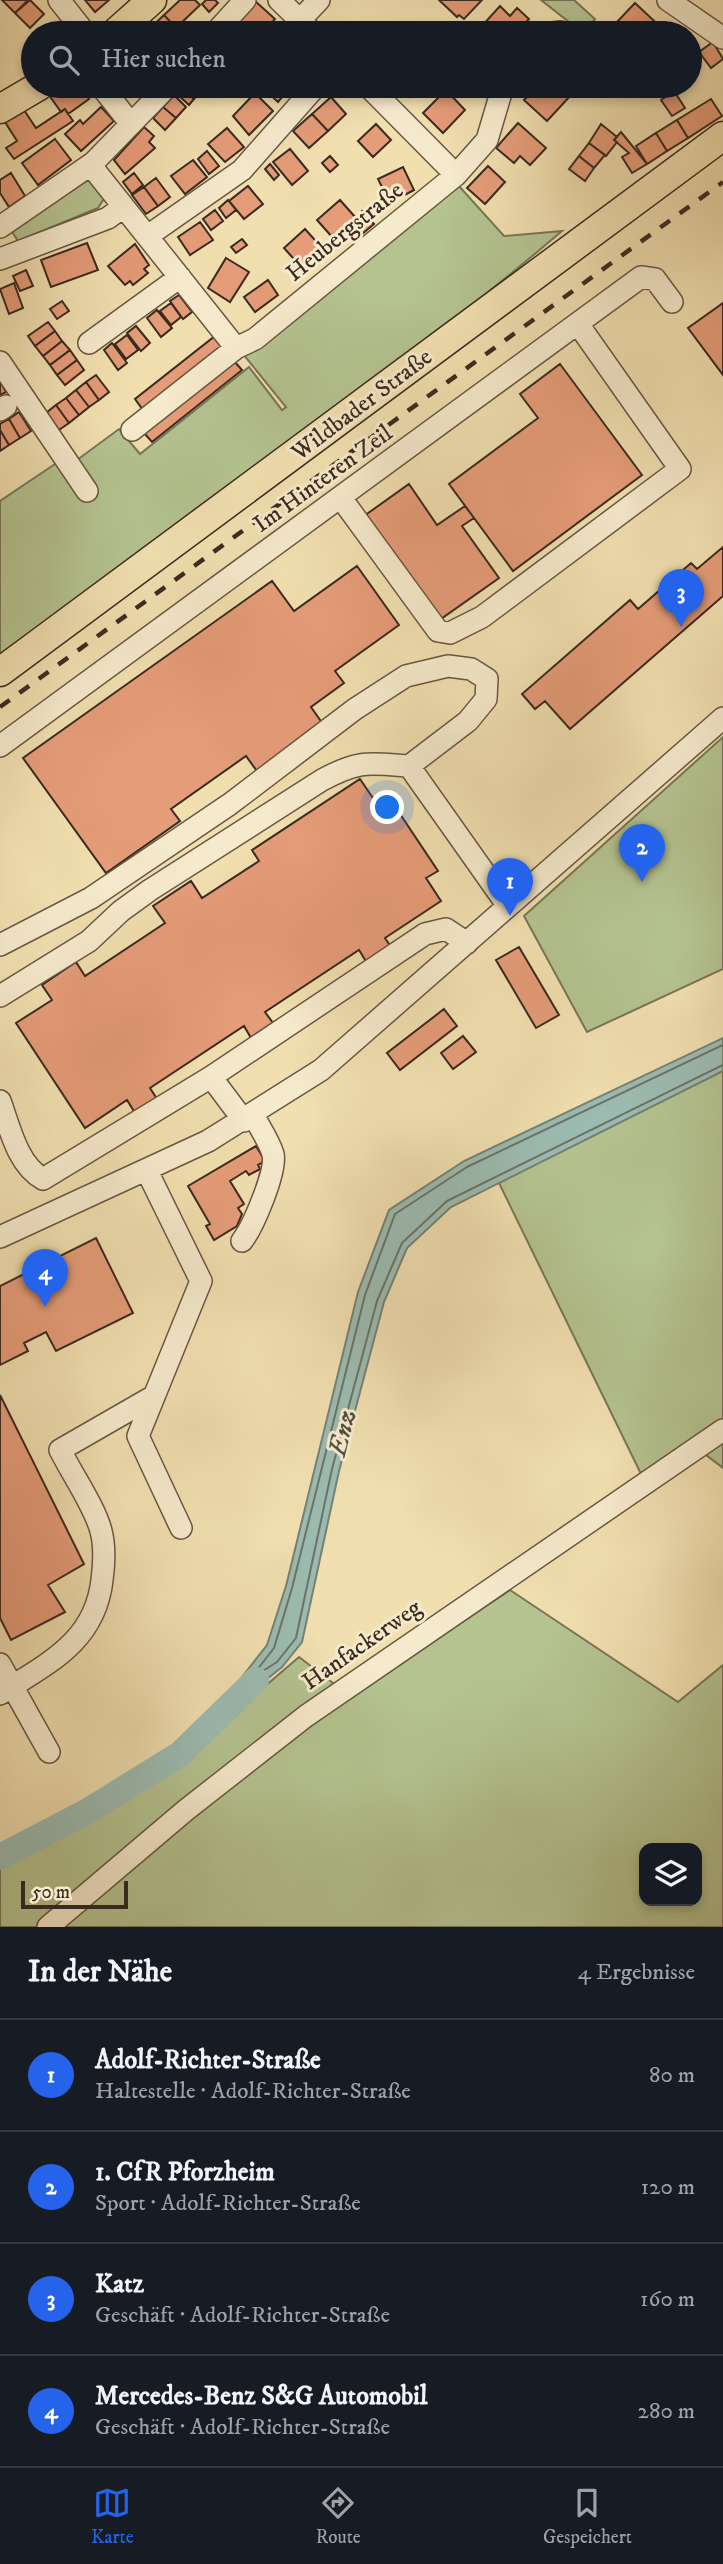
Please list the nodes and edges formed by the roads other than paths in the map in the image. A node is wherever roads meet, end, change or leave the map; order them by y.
1 (59, 0) edge
2 (152, 0) edge
3 (245, 0) edge
4 (279, 0) edge
5 (319, 0) edge
6 (668, 0) edge
7 (76, 21) edge
8 (128, 21) edge
9 (226, 21) edge
10 (300, 21) edge
11 (309, 21) edge
12 (698, 21) edge
13 (702, 23) edge
14 (723, 38) edge
15 (21, 97) edge
16 (110, 98) edge
17 (156, 98) edge
18 (305, 98) edge
19 (380, 98) edge
20 (499, 98) edge
21 (0, 109) edge
22 (131, 124) junction
23 (723, 136) edge
24 (93, 163) junction
25 (456, 175) junction
26 (123, 207) junction
27 (0, 227) edge
28 (149, 235) junction
29 (0, 259) edge
30 (180, 277) junction
31 (672, 302) dead end
32 (578, 324) junction
33 (89, 343) dead end
34 (236, 348) junction
35 (0, 362) edge
36 (132, 430) dead end
37 (87, 491) dead end
38 (341, 498) junction
39 (0, 671) edge
40 (723, 718) edge
41 (0, 746) edge
42 (409, 766) junction
43 (508, 906) junction
44 (467, 943) junction
45 (0, 945) edge
46 (0, 996) edge
47 (211, 1077) junction
48 (0, 1101) edge
49 (249, 1118) junction
50 (147, 1171) junction
51 (0, 1237) edge
52 (242, 1241) dead end
53 (154, 1396) junction
54 (723, 1430) edge
55 (181, 1528) dead end
56 (0, 1664) edge
57 (6, 1690) edge
58 (49, 1752) dead end
59 (48, 1927) edge

1 - 7 street
2 - 8 main road
3 - 9 street
4 - 10 street
5 - 11 street
6 - 12 street
13 - 14 street
15 - 21 main road
16 - 22 street
17 - 22 street
18 - 28 street
19 - 25 street
20 - 25 street, Heubergstraße
22 - 24 street
23 - 39 main road, Wildbader Straße
24 - 26 street
24 - 27 street
25 - 34 street, Heubergstraße
26 - 28 street
26 - 29 street
28 - 30 street
30 - 33 street
30 - 34 street
31 - 32 street, Im Hinteren Zeil
32 - 38 street, Im Hinteren Zeil
32 - 38 street
34 - 36 street, Heubergstraße
35 - 37 street
38 - 41 street, Im Hinteren Zeil
40 - 43 street
42 - 43 street
42 - 45 street
42 - 46 street
43 - 44 street
44 - 47 street
44 - 49 street
47 - 48 street
47 - 49 street
49 - 50 street
49 - 52 street
50 - 51 street
50 - 53 street
53 - 55 street
53 - 57 street
54 - 59 street, Hanfackerweg
56 - 57 street
57 - 58 street

